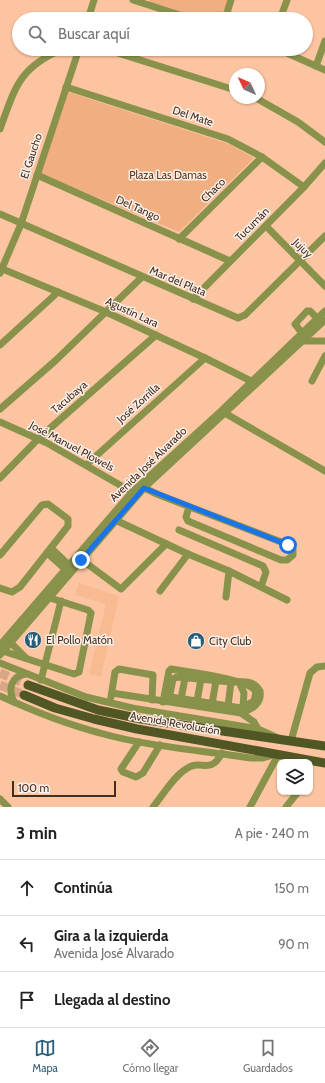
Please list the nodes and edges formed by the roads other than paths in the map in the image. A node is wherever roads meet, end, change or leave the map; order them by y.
1 (94, 0) edge
2 (133, 0) edge
3 (231, 0) edge
4 (287, 0) edge
5 (147, 2) edge
6 (90, 12) edge
7 (173, 12) edge
8 (227, 12) edge
9 (283, 12) edge
10 (325, 41) edge
11 (48, 56) edge
12 (77, 56) edge
13 (127, 56) edge
14 (294, 56) edge
15 (316, 66) junction
16 (325, 70) edge
17 (66, 87) junction
18 (229, 88) edge
19 (265, 103) edge
20 (0, 129) edge
21 (325, 142) edge
22 (262, 157) junction
23 (325, 163) edge
24 (37, 175) junction
25 (304, 187) junction
26 (0, 214) edge
27 (21, 224) junction
28 (266, 226) junction
29 (325, 236) edge
30 (179, 239) junction
31 (301, 260) junction
32 (230, 261) junction
33 (1, 270) edge
34 (142, 277) junction
35 (325, 286) edge
36 (58, 292) junction
37 (193, 299) junction
38 (325, 311) edge
39 (106, 312) junction
40 (321, 319) edge
41 (302, 333) junction
42 (156, 335) junction
43 (295, 340) junction
44 (303, 341) junction
45 (325, 341) edge
46 (0, 345) edge
47 (325, 356) edge
48 (205, 358) junction
49 (312, 381) dead end
50 (254, 383) junction
51 (0, 409) edge
52 (223, 412) junction
53 (0, 422) edge
54 (39, 438) junction
55 (86, 465) junction
56 (325, 471) edge
57 (0, 478) edge
58 (141, 486) junction
59 (132, 492) junction
60 (189, 506) junction
61 (112, 519) junction
62 (179, 530) dead end
63 (166, 544) junction
64 (49, 550) junction
65 (188, 554) junction
66 (0, 555) edge
67 (79, 558) junction
68 (67, 567) junction
69 (228, 571) junction
70 (261, 587) junction
71 (0, 588) edge
72 (160, 591) dead end
73 (46, 596) junction
74 (226, 597) dead end
75 (286, 600) dead end
76 (61, 601) junction
77 (9, 640) junction
78 (1, 650) edge
79 (28, 659) junction
80 (0, 663) edge
81 (45, 665) junction
82 (325, 666) edge
83 (26, 674) junction
84 (185, 678) junction
85 (201, 679) junction
86 (41, 680) junction
87 (216, 681) junction
88 (238, 682) junction
89 (28, 685) tunnel mouth
90 (112, 693) junction
91 (24, 695) tunnel mouth
92 (0, 696) edge
93 (181, 698) junction
94 (152, 700) junction
95 (197, 701) junction
96 (14, 702) junction
97 (163, 702) junction
98 (110, 703) junction
99 (210, 706) junction
100 (228, 706) junction
101 (243, 710) junction
102 (206, 720) junction
103 (258, 729) junction
104 (287, 741) junction
105 (139, 742) junction
106 (160, 745) junction
107 (325, 746) edge
108 (222, 753) junction
109 (276, 755) junction
110 (297, 759) edge
111 (313, 762) edge
112 (325, 763) edge
113 (296, 795) edge
114 (0, 800) edge
115 (8, 807) edge
116 (154, 807) edge
117 (250, 807) edge
118 (286, 807) edge

1 - 6 street
2 - 5 street
3 - 8 street
4 - 9 street
5 - 7 street
10 - 15 street
11 - 20 street
12 - 17 street, El Gaucho
13 - 18 street
14 - 15 street
15 - 16 street
17 - 22 street, Del Mate
17 - 24 street, El Gaucho
19 - 21 street
22 - 25 street, Del Mate
22 - 30 street, Chaco
23 - 25 street, Tucumán
24 - 27 street, El Gaucho
24 - 30 street, Del Tango
25 - 28 street, Tucumán
26 - 27 street, Mar del Plata
27 - 33 street, El Gaucho
27 - 34 street, Mar del Plata
28 - 31 street, Jujuy
28 - 32 street, Tucumán
29 - 31 street, Mar del Plata
30 - 32 street, Del Tango
31 - 35 street, Jujuy
31 - 37 street, Mar del Plata
32 - 37 street, Tucumán
33 - 36 street, Agustín Lara
34 - 37 street, Mar del Plata
34 - 39 street
36 - 39 street, Agustín Lara
36 - 46 street
38 - 40 street, Avenida José Alvarado
39 - 42 street, Agustín Lara
39 - 51 street
40 - 41 street, Avenida José Alvarado
40 - 41 street
40 - 44 street, Avenida José Alvarado
41 - 43 street, Avenida José Alvarado
42 - 48 street, Agustín Lara
42 - 54 street, Tacubaya
43 - 44 street
43 - 50 street, Avenida José Alvarado
44 - 45 street
44 - 50 street, Avenida José Alvarado
47 - 49 street
48 - 50 street, Agustín Lara
48 - 55 street, José Zorrilla
50 - 52 street, Avenida José Alvarado
52 - 56 street
52 - 58 street, Avenida José Alvarado
53 - 54 street, José Manuel Plowels
54 - 55 street, José Manuel Plowels
54 - 57 street, Tacubaya
55 - 59 street, José Manuel Plowels
58 - 59 street, Avenida José Alvarado
58 - 60 street
58 - 61 street, Avenida José Alvarado
59 - 61 street, Avenida José Alvarado
60 - 60 street
61 - 63 street
61 - 67 street, Avenida José Alvarado
62 - 70 street
63 - 65 street
63 - 67 street
64 - 66 street
64 - 68 street
64 - 71 street
65 - 69 street
65 - 72 street
67 - 68 street, Avenida José Alvarado
67 - 73 street, Avenida José Alvarado
68 - 73 street, Avenida José Alvarado
69 - 70 street
69 - 74 street
70 - 75 street
73 - 76 street
73 - 77 street, Avenida José Alvarado
76 - 81 street
76 - 81 street
77 - 78 street, Avenida José Alvarado
77 - 79 street
78 - 79 street
79 - 81 street
80 - 83 street
81 - 86 street
82 - 104 street
83 - 86 street
83 - 96 street
84 - 85 street
84 - 93 street
84 - 93 street
85 - 87 street
85 - 95 street
86 - 98 street
87 - 88 street
87 - 99 street
88 - 97 street
88 - 100 street
88 - 101 street
88 - 101 street
89 - 104 main road, Avenida Revolución
90 - 94 street
90 - 94 street
90 - 98 street
91 - 109 main road, Avenida Revolución
92 - 96 street
93 - 95 street
94 - 97 street
95 - 99 street
96 - 105 street
97 - 99 street
98 - 102 street
99 - 100 street
99 - 101 street
99 - 102 street
100 - 101 street
101 - 103 street
102 - 103 street
103 - 104 street
104 - 107 main road, Avenida Revolución
105 - 106 street
105 - 106 street
106 - 108 street
108 - 109 street
108 - 116 street
109 - 110 main road, Avenida Revolución
109 - 117 street
111 - 112 main road, Avenida Revolución
113 - 118 street
114 - 115 street

